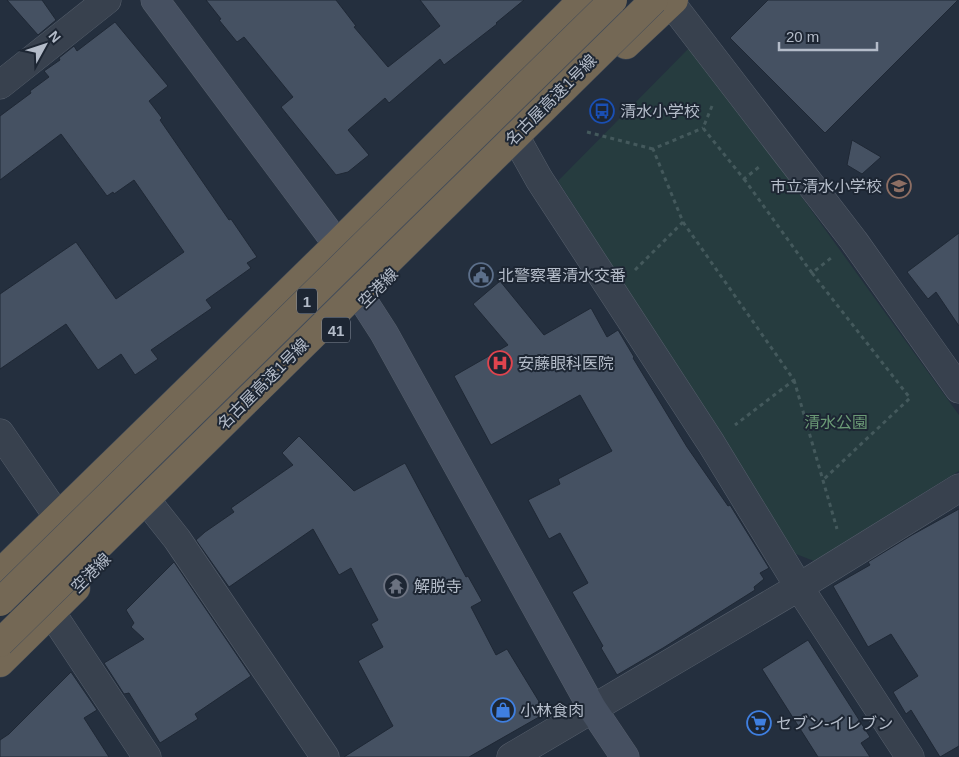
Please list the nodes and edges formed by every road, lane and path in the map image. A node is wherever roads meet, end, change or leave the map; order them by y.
1 (107, 0) edge
2 (155, 0) edge
3 (582, 0) edge
4 (613, 0) edge
5 (666, 1) edge
6 (726, 73) junction
7 (0, 85) edge
8 (703, 128) junction
9 (587, 132) dead end
10 (520, 145) junction
11 (783, 148) junction
12 (653, 149) junction
13 (744, 179) junction
14 (683, 222) junction
15 (854, 241) junction
16 (337, 244) junction
17 (812, 273) junction
18 (612, 292) junction
19 (364, 302) junction
20 (794, 380) junction
21 (959, 389) edge
22 (0, 433) edge
23 (710, 443) junction
24 (822, 480) junction
25 (959, 488) edge
26 (154, 510) junction
27 (58, 518) junction
28 (846, 558) junction
29 (0, 573) edge
30 (799, 587) junction
31 (0, 602) edge
32 (51, 612) junction
33 (0, 643) edge
34 (0, 663) edge
35 (592, 708) junction
36 (147, 757) edge
37 (325, 757) edge
38 (510, 757) edge
39 (625, 757) edge
40 (910, 757) edge

1 - 7 street
2 - 16 street
3 - 16 highway
4 - 31 highway, 名古屋高速1号線 / 1, bridge
5 - 6 street
5 - 10 highway, 空港線 / 41
5 - 33 highway, 名古屋高速1号線 / 1, bridge
6 - 8 path
6 - 11 street
8 - 12 path
8 - 13 path
9 - 12 path
10 - 18 street
10 - 19 highway, 空港線 / 41
11 - 13 path
11 - 15 street
12 - 14 path
13 - 17 path
14 - 18 path
14 - 20 path
15 - 17 path
15 - 21 street
16 - 19 street
16 - 27 highway
17 - 24 path
18 - 23 street
19 - 26 highway, 空港線 / 41
19 - 35 street
20 - 23 path
20 - 24 path
22 - 27 street
23 - 30 street
24 - 28 path
25 - 28 street
26 - 32 highway, 空港線 / 41
26 - 37 street
27 - 29 highway
28 - 30 street
30 - 35 street
30 - 40 street
32 - 34 highway, 空港線 / 41
32 - 36 street
35 - 38 street
35 - 39 street

